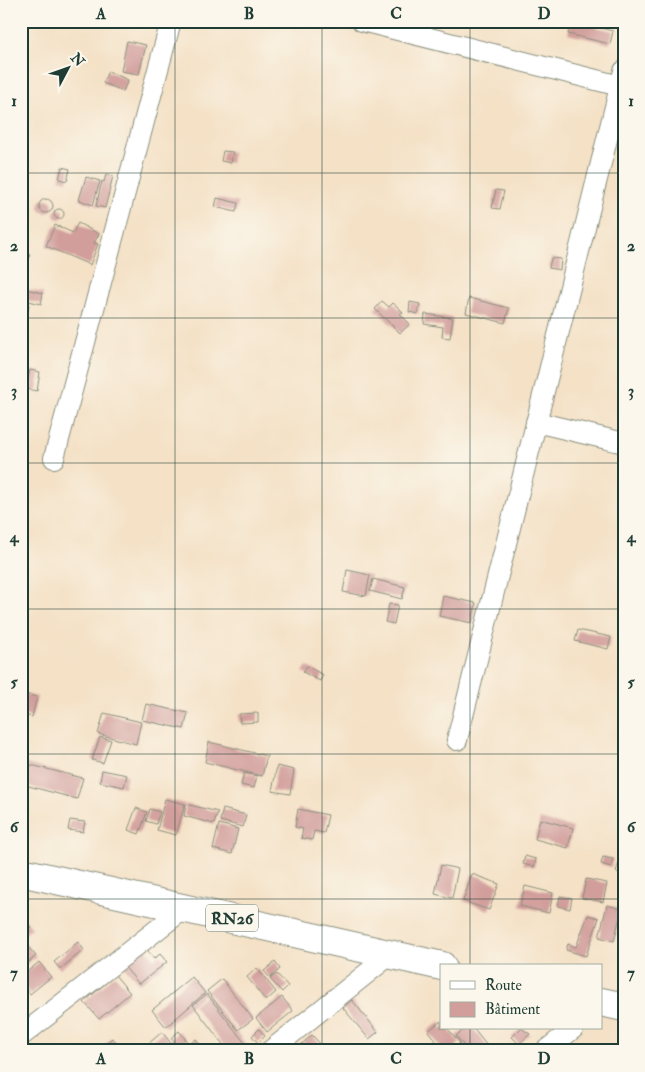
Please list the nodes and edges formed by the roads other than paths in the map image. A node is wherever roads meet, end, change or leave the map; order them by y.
1 (171, 21) edge
2 (362, 21) edge
3 (623, 82) edge
4 (536, 422) junction
5 (624, 443) edge
6 (54, 458) dead end
7 (457, 740) dead end
8 (21, 872) edge
9 (186, 907) junction
10 (391, 954) junction
11 (440, 966) edge
12 (571, 1030) edge
13 (21, 1036) edge
14 (270, 1051) edge
15 (545, 1051) edge

1 - 6 street
2 - 3 street
3 - 4 street
4 - 5 street
4 - 7 street
8 - 9 main road, RN26
9 - 10 main road, RN26
9 - 13 street
10 - 11 main road, RN26
10 - 14 street
12 - 15 street

